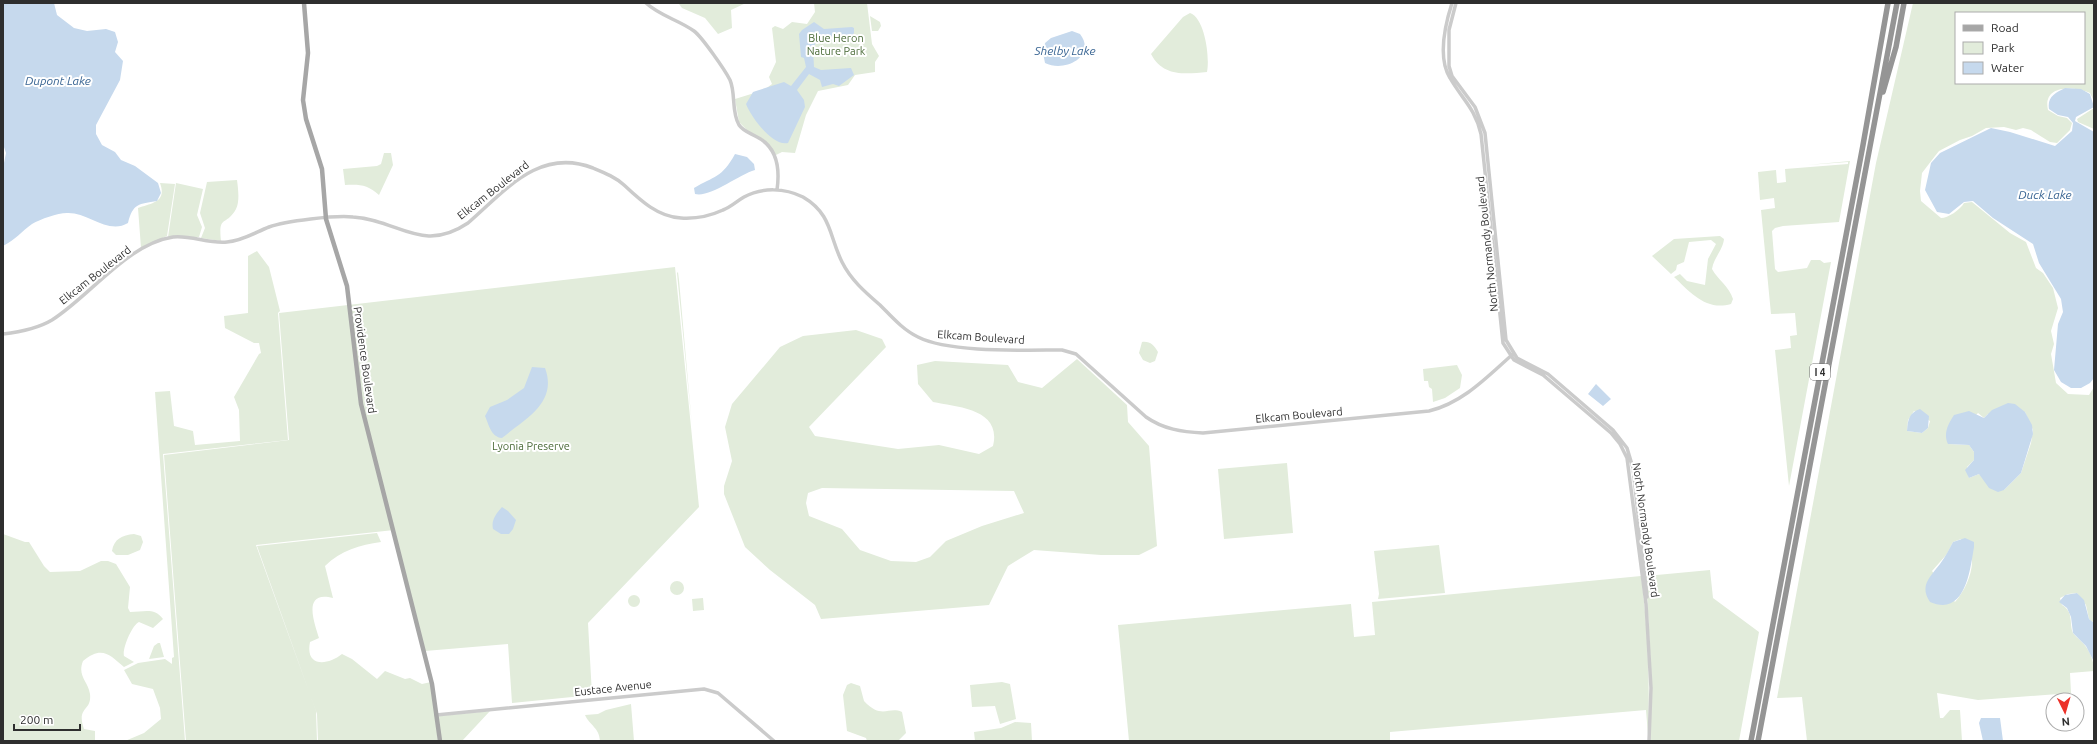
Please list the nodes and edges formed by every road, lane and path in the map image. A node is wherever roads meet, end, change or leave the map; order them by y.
1 (304, 3) edge
2 (646, 3) edge
3 (1452, 3) edge
4 (1456, 3) edge
5 (1884, 3) edge
6 (1888, 3) edge
7 (1897, 3) edge
8 (1904, 3) edge
9 (1883, 26) junction
10 (1871, 132) junction
11 (777, 190) junction
12 (326, 219) junction
13 (3, 334) edge
14 (1512, 355) junction
15 (436, 715) junction
16 (440, 741) edge
17 (774, 741) edge
18 (1649, 741) edge
19 (1750, 741) edge
20 (1758, 741) edge

1 - 12 main road, Providence Boulevard
2 - 11 street
3 - 14 street, North Normandy Boulevard
4 - 14 street, North Normandy Boulevard
5 - 9 highway
6 - 9 highway, I 4
7 - 10 highway, I 4
8 - 10 highway
9 - 19 highway, I 4
10 - 20 highway, I 4
11 - 12 street, Elkcam Boulevard
11 - 14 street, Elkcam Boulevard
12 - 13 street, Elkcam Boulevard
12 - 15 main road, Providence Boulevard
14 - 18 street, North Normandy Boulevard
15 - 16 main road, Providence Boulevard
15 - 17 street, Eustace Avenue

